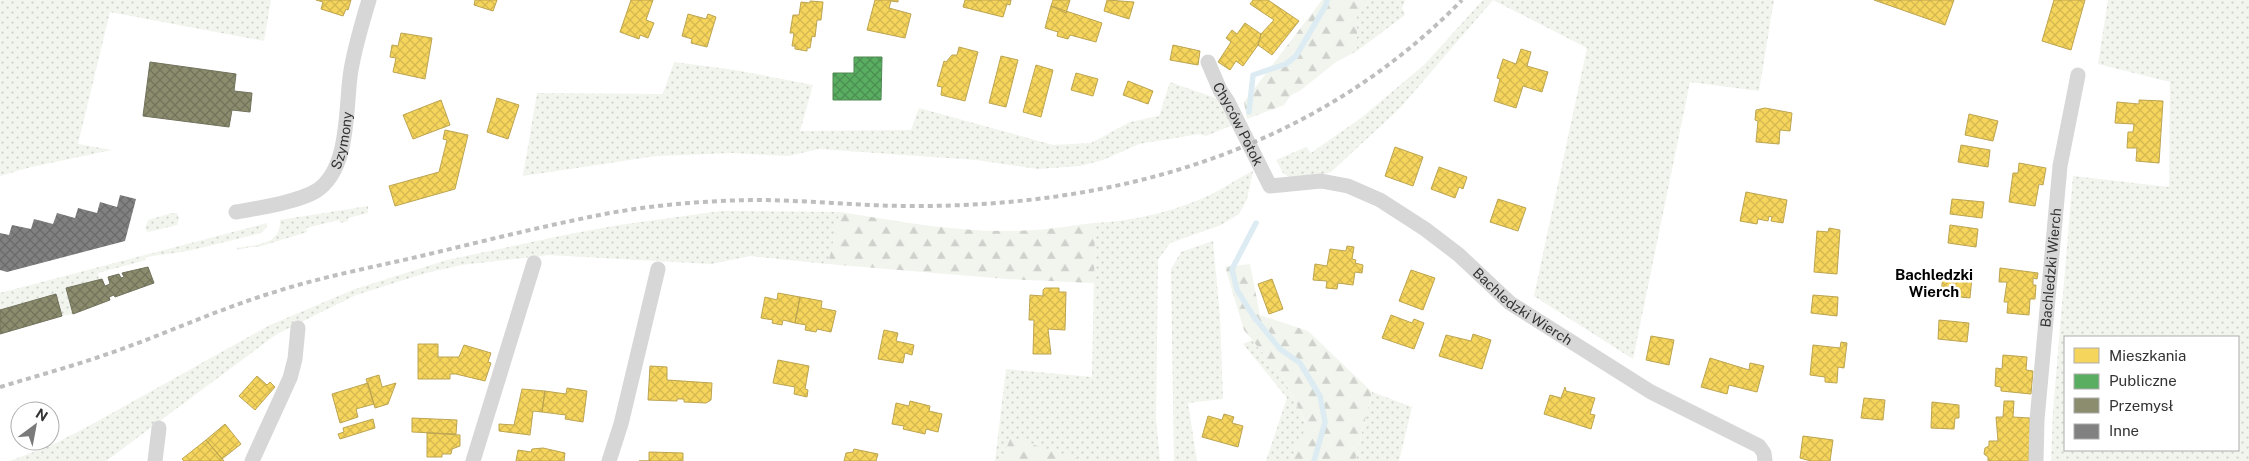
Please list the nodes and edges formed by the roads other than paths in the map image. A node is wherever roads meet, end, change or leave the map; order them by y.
1 (370, 0) edge
2 (1208, 62) dead end
3 (2078, 75) dead end
4 (1270, 186) joint
5 (236, 212) dead end
6 (534, 263) dead end
7 (658, 269) dead end
8 (298, 328) dead end
9 (160, 428) dead end
10 (155, 461) edge
11 (252, 461) edge
12 (473, 461) edge
13 (609, 461) edge
14 (1765, 461) edge
15 (2036, 461) edge

1 - 5 street, Szymony
2 - 4 street, Chyców Potok
3 - 15 street, Bachledzki Wierch
4 - 14 street, Bachledzki Wierch
6 - 12 street
7 - 13 street
8 - 11 street
9 - 10 street

